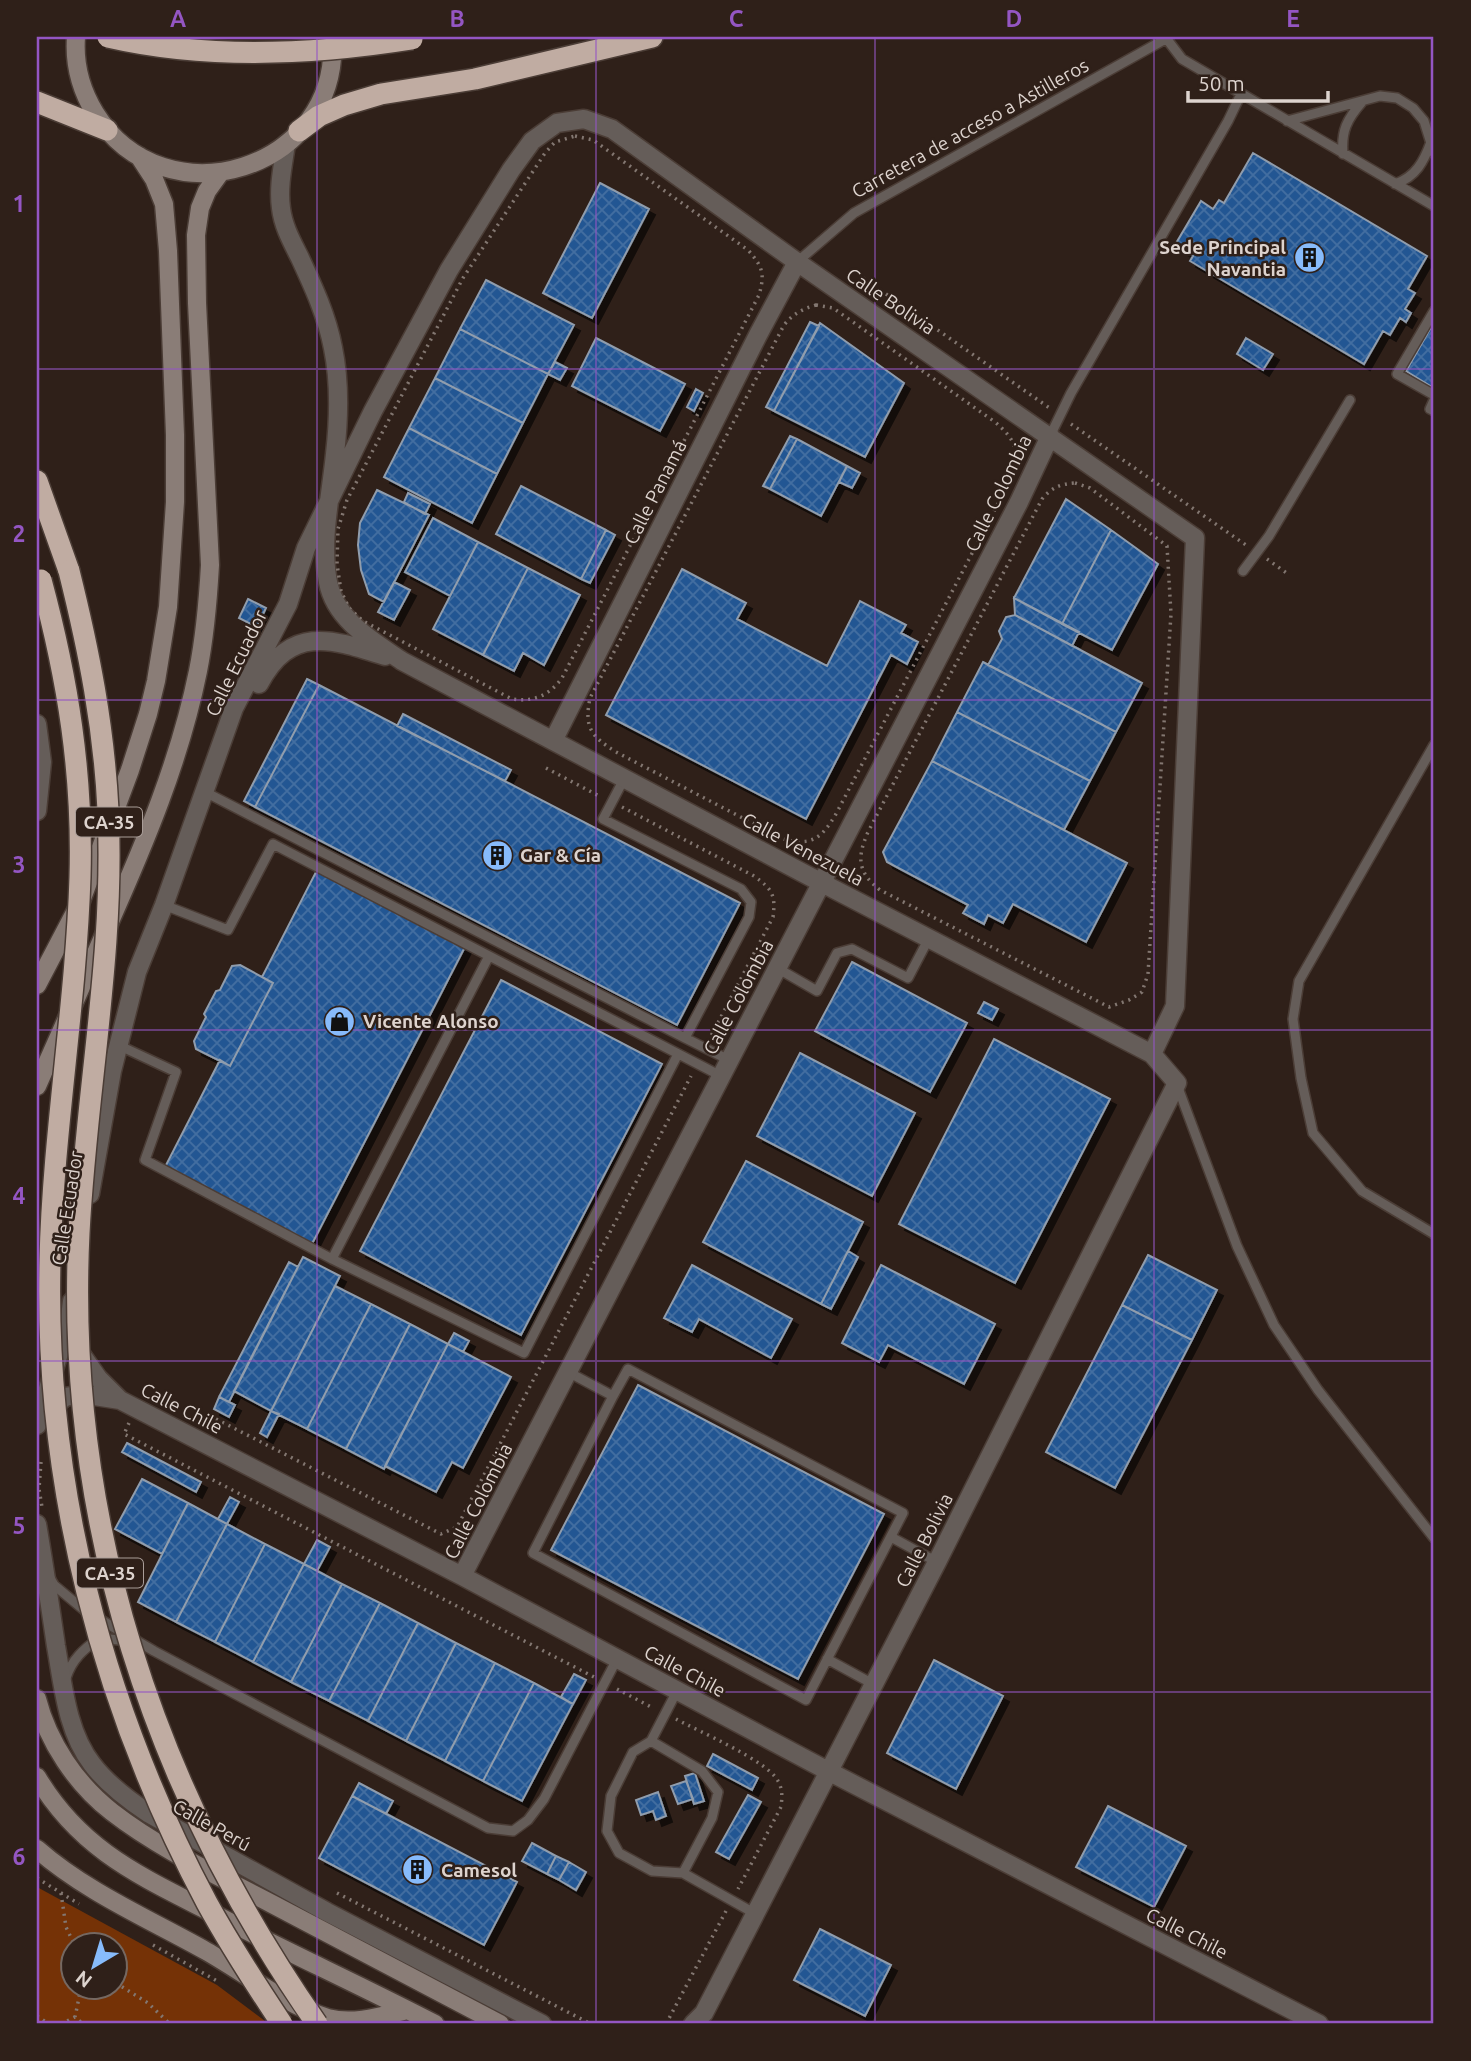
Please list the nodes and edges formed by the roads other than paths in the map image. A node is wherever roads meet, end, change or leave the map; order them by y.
1 (76, 37) edge
2 (108, 37) edge
3 (332, 37) edge
4 (652, 37) edge
5 (417, 38) edge
6 (1168, 38) edge
7 (1241, 93) junction
8 (1362, 101) junction
9 (37, 102) edge
10 (1287, 121) junction
11 (557, 123) joint
12 (107, 130) junction
13 (292, 138) junction
14 (1431, 142) junction
15 (1434, 153) edge
16 (1343, 154) junction
17 (139, 156) junction
18 (220, 173) junction
19 (1395, 184) junction
20 (1434, 206) edge
21 (797, 262) junction
22 (1434, 311) edge
23 (1434, 395) edge
24 (1350, 400) dead end
25 (1434, 400) edge
26 (1434, 411) edge
27 (1050, 436) junction
28 (37, 481) edge
29 (328, 506) junction
30 (1243, 571) dead end
31 (39, 573) edge
32 (402, 662) junction
33 (37, 724) edge
34 (553, 741) junction
35 (1434, 745) edge
36 (624, 779) junction
37 (206, 787) junction
38 (37, 811) edge
39 (822, 883) junction
40 (164, 905) junction
41 (929, 938) junction
42 (489, 956) junction
43 (777, 968) junction
44 (37, 985) edge
45 (685, 1038) junction
46 (118, 1045) junction
47 (678, 1054) junction
48 (1152, 1054) junction
49 (725, 1068) junction
50 (1177, 1083) junction
51 (37, 1086) edge
52 (1434, 1234) edge
53 (332, 1259) junction
54 (70, 1317) junction
55 (568, 1372) junction
56 (613, 1396) junction
57 (123, 1401) junction
58 (38, 1422) edge
59 (37, 1524) edge
60 (891, 1537) junction
61 (1434, 1538) edge
62 (937, 1562) junction
63 (44, 1567) junction
64 (462, 1576) junction
65 (154, 1651) junction
66 (617, 1659) junction
67 (828, 1659) junction
68 (873, 1684) junction
69 (63, 1688) junction
70 (677, 1691) junction
71 (37, 1699) edge
72 (651, 1741) junction
73 (828, 1771) junction
74 (37, 1777) edge
75 (37, 1849) edge
76 (683, 1873) junction
77 (754, 1913) junction
78 (407, 2010) junction
79 (700, 2020) edge
80 (282, 2024) edge
81 (317, 2024) edge
82 (435, 2024) edge
83 (500, 2024) edge
84 (542, 2024) edge
85 (1319, 2024) edge

1 - 12 main road
2 - 5 highway, bridge
3 - 13 main road
4 - 13 highway
6 - 7 lane
6 - 21 lane, Carretera de acceso a Astilleros
7 - 10 lane
7 - 27 lane
8 - 10 lane
8 - 14 lane
8 - 16 lane
9 - 12 highway
10 - 16 lane
11 - 21 street, Calle Bolivia
11 - 29 street, Calle Ecuador
12 - 17 main road
13 - 18 main road
13 - 29 street
14 - 15 lane
14 - 19 lane
16 - 19 lane
17 - 18 main road
17 - 44 main road
18 - 51 main road
19 - 20 lane
21 - 27 street, Calle Bolivia
21 - 34 street, Calle Panamá
22 - 23 lane
24 - 30 lane
25 - 26 lane
27 - 39 street, Calle Colombia
27 - 48 street, Calle Bolivia
28 - 81 highway, CA-35, bridge
29 - 32 street
29 - 37 street, Calle Ecuador
31 - 80 highway, CA-35, bridge
32 - 34 street, Calle Venezuela
32 - 37 street
33 - 38 street
34 - 36 street, Calle Venezuela
35 - 52 lane
36 - 39 street, Calle Venezuela
36 - 45 lane
37 - 40 street, Calle Ecuador
37 - 45 lane
39 - 41 street, Calle Venezuela
39 - 43 street, Calle Colombia
40 - 42 lane
40 - 46 street, Calle Ecuador
41 - 43 lane
41 - 48 street, Calle Venezuela
42 - 47 lane
42 - 53 lane
43 - 49 street, Calle Colombia
45 - 49 lane
46 - 53 lane
46 - 54 street, Calle Ecuador
47 - 49 lane
47 - 53 lane
48 - 50 street, Calle Venezuela
49 - 55 street, Calle Colombia
50 - 61 lane
50 - 62 street, Calle Bolivia
54 - 57 street, Calle Chile
54 - 58 street
55 - 56 lane
55 - 64 street, Calle Colombia
56 - 60 lane
56 - 67 lane
57 - 58 street
57 - 64 street, Calle Chile
59 - 63 street, Calle Perú
60 - 62 lane
60 - 67 lane
62 - 68 street, Calle Bolivia
63 - 65 lane
63 - 69 street, Calle Perú
64 - 66 street, Calle Chile
65 - 66 lane
65 - 69 lane
66 - 70 street, Calle Chile
67 - 68 lane
68 - 73 street, Calle Bolivia
69 - 84 street, Calle Perú
70 - 72 lane
70 - 73 street, Calle Chile
71 - 83 main road
72 - 76 lane
72 - 76 lane
73 - 77 street, Calle Bolivia
73 - 85 street, Calle Chile
74 - 78 main road
75 - 78 main road
76 - 77 lane
77 - 79 street, Calle Bolivia
78 - 82 main road

